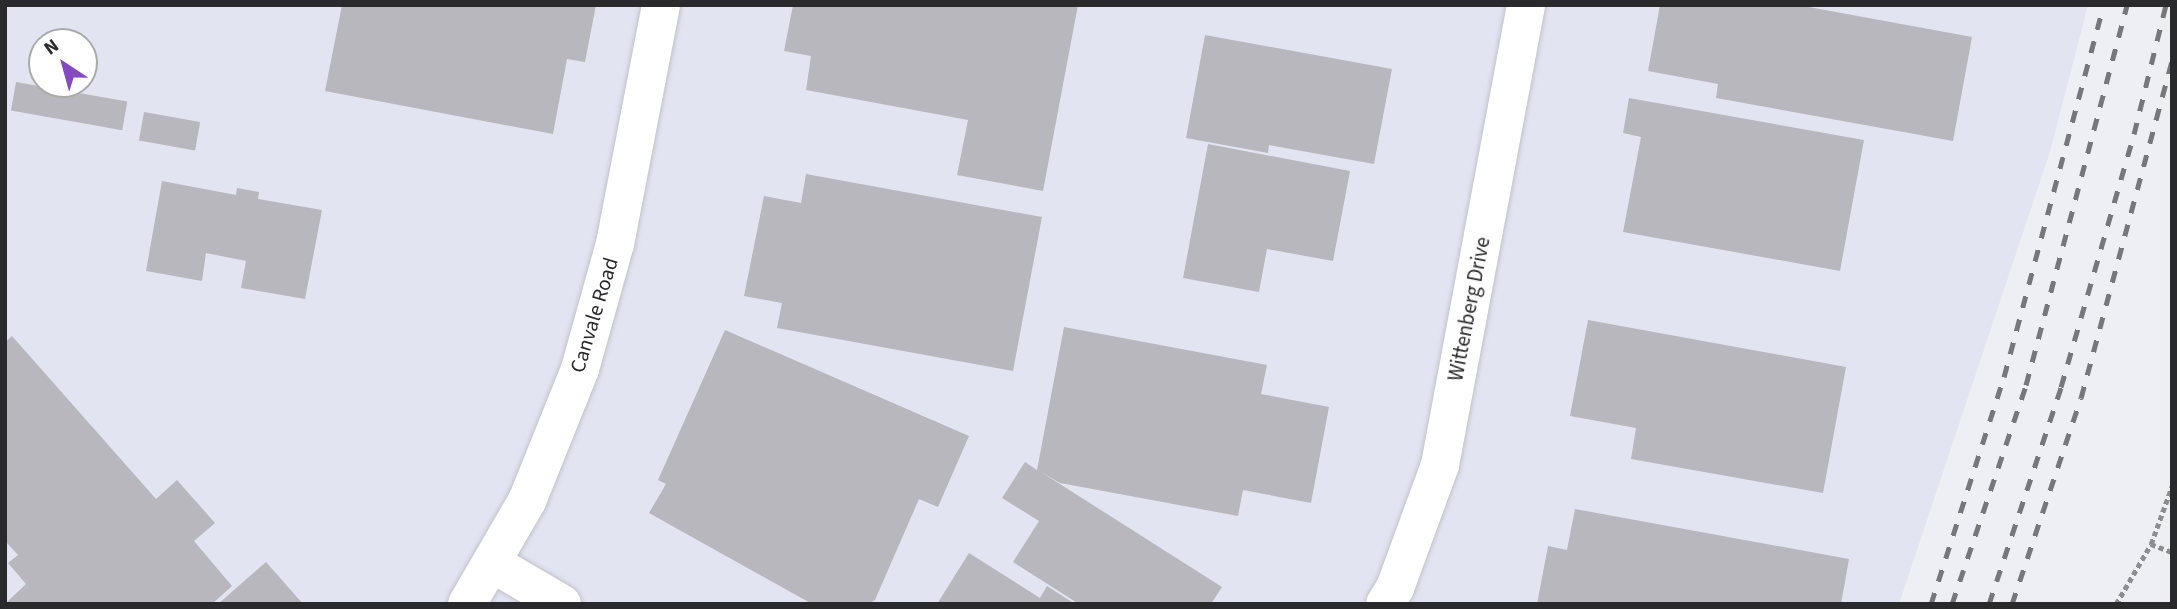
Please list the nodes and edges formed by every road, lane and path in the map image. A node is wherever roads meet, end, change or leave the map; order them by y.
1 (661, 5) edge
2 (1525, 5) edge
3 (2172, 486) edge
4 (2151, 544) junction
5 (2172, 552) edge
6 (492, 563) junction
7 (467, 604) edge
8 (562, 604) edge
9 (1385, 604) edge
10 (2116, 604) edge

1 - 6 street, Canvale Road
2 - 9 street, Wittenberg Drive
3 - 4 path
4 - 5 path
4 - 10 path
6 - 7 street, Canvale Road
6 - 8 street

